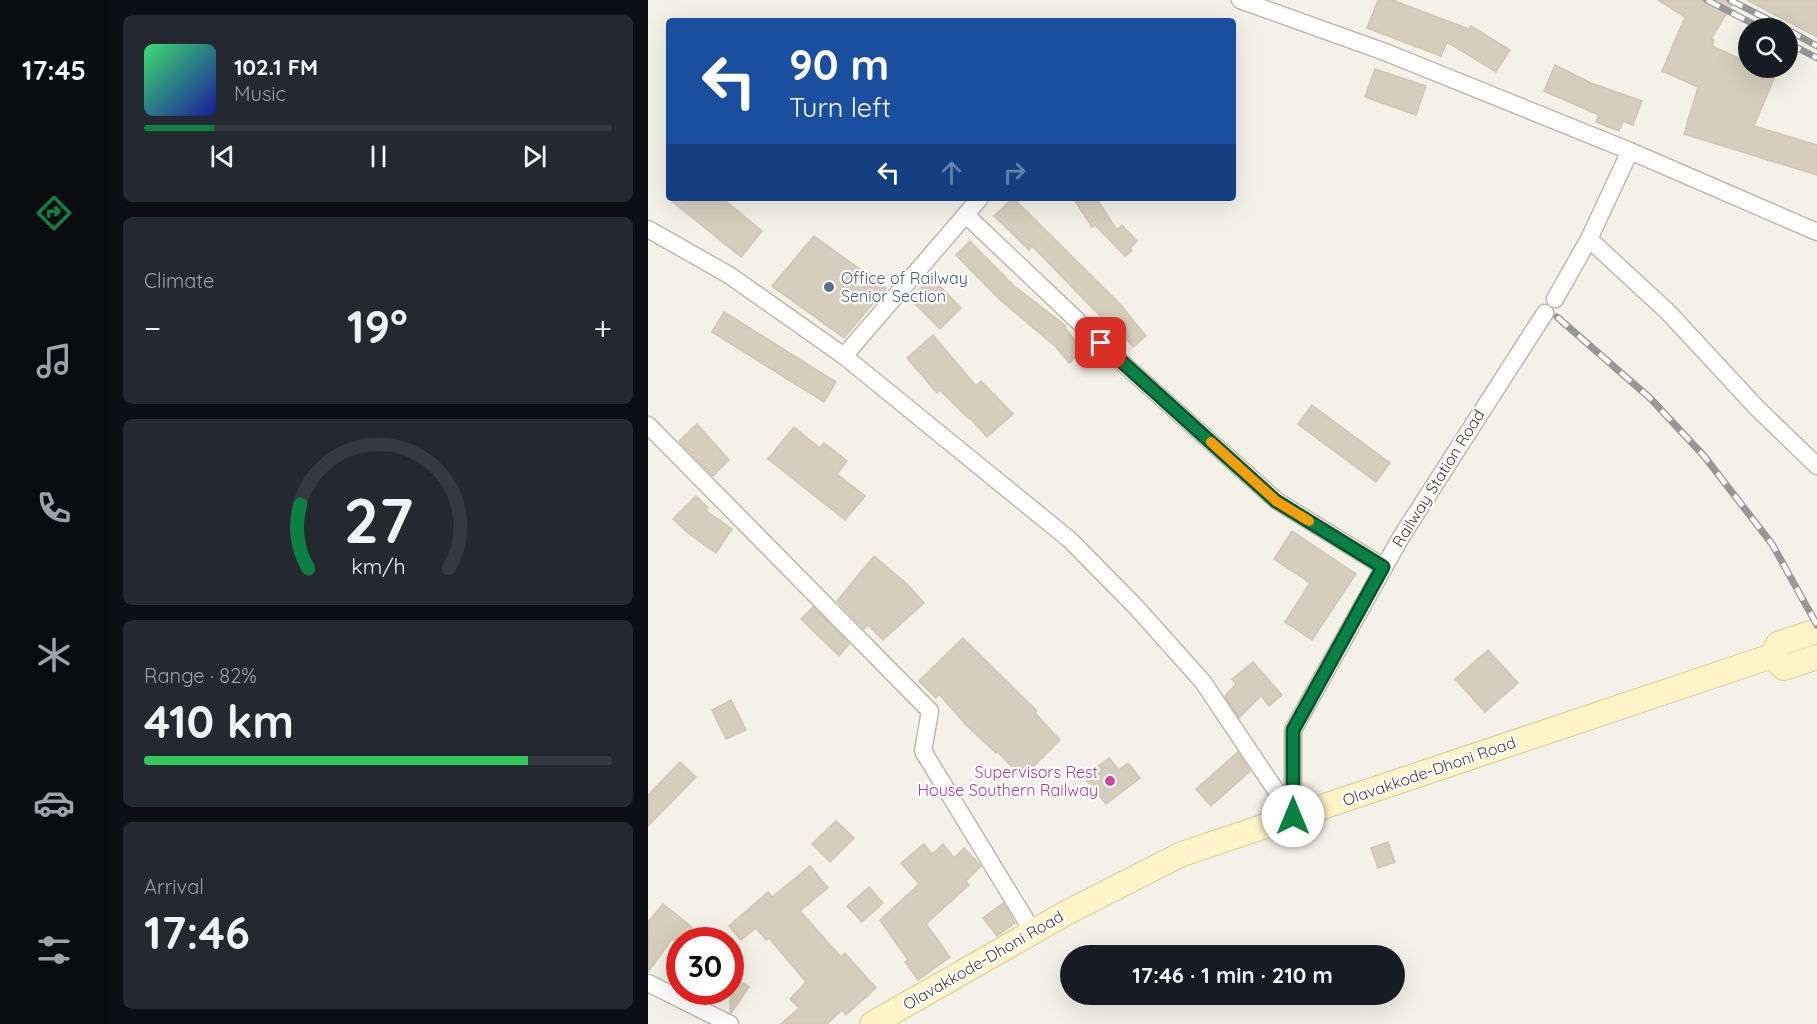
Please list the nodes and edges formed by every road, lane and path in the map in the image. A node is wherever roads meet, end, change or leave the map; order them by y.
1 (1240, 0) edge
2 (1630, 151) junction
3 (978, 201) edge
4 (966, 215) junction
5 (648, 229) edge
6 (1817, 232) edge
7 (1589, 239) junction
8 (1555, 299) dead end
9 (1545, 313) dead end
10 (844, 356) junction
11 (648, 425) edge
12 (1817, 466) edge
13 (1383, 567) junction
14 (1817, 631) edge
15 (1772, 656) junction
16 (1817, 657) edge
17 (1293, 816) junction
18 (1033, 932) junction
19 (648, 983) edge
20 (730, 1024) edge
21 (872, 1024) edge

1 - 2 street
2 - 6 street
2 - 7 street
3 - 4 street
4 - 10 street
4 - 13 street
5 - 10 street
7 - 8 street
7 - 12 street
9 - 13 street, Railway Station Road
10 - 17 street
11 - 18 street
13 - 17 street, Railway Station Road
14 - 15 main road, Olavakkode-Dhoni Road
15 - 16 main road
15 - 17 main road, Olavakkode-Dhoni Road
17 - 18 main road, Olavakkode-Dhoni Road
18 - 21 main road, Olavakkode-Dhoni Road
19 - 20 street

